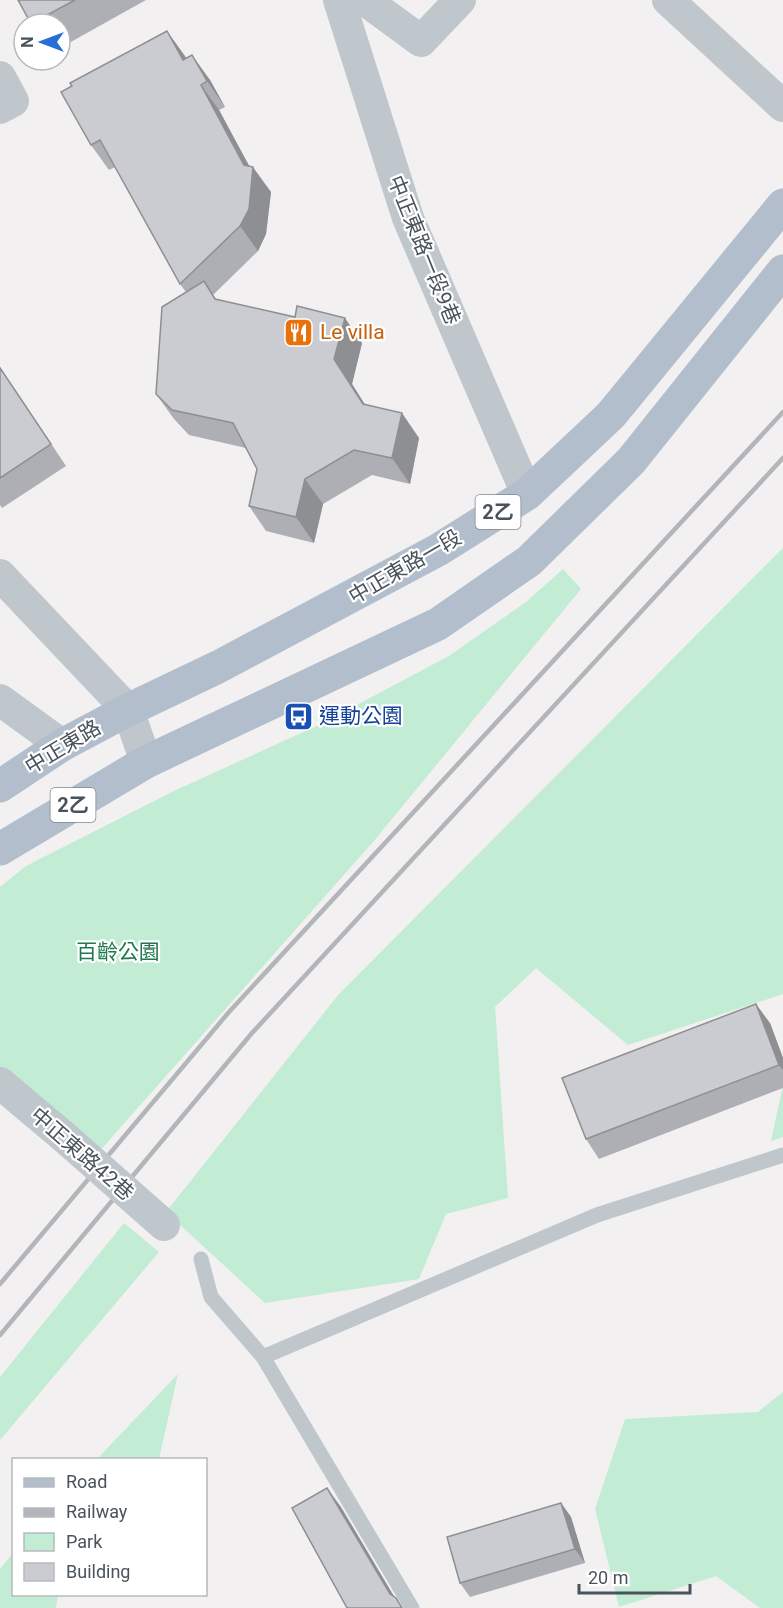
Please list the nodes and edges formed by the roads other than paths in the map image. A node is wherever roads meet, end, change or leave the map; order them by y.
1 (339, 0) edge
2 (365, 0) edge
3 (460, 0) edge
4 (668, 0) edge
5 (0, 77) edge
6 (783, 106) edge
7 (0, 108) edge
8 (783, 206) edge
9 (783, 271) edge
10 (527, 494) junction
11 (0, 575) edge
12 (0, 700) edge
13 (128, 710) junction
14 (62, 745) junction
15 (146, 762) junction
16 (0, 786) edge
17 (0, 849) edge
18 (0, 1083) edge
19 (783, 1155) edge
20 (164, 1225) dead end
21 (201, 1259) dead end
22 (263, 1357) junction
23 (412, 1608) edge

1 - 10 street, 中正東路一段9巷
2 - 3 street
4 - 6 street
5 - 7 street
8 - 10 main road, 中正東路一段 / 2乙
9 - 15 main road, 2乙
10 - 13 main road, 中正東路一段 / 2乙
11 - 13 street
12 - 14 street
13 - 14 main road, 中正東路 / 2乙
13 - 15 street
14 - 16 main road, 中正東路 / 2乙
15 - 17 main road, 2乙
18 - 20 street, 中正東路42巷, bridge
19 - 22 lane
21 - 22 lane
22 - 23 lane

